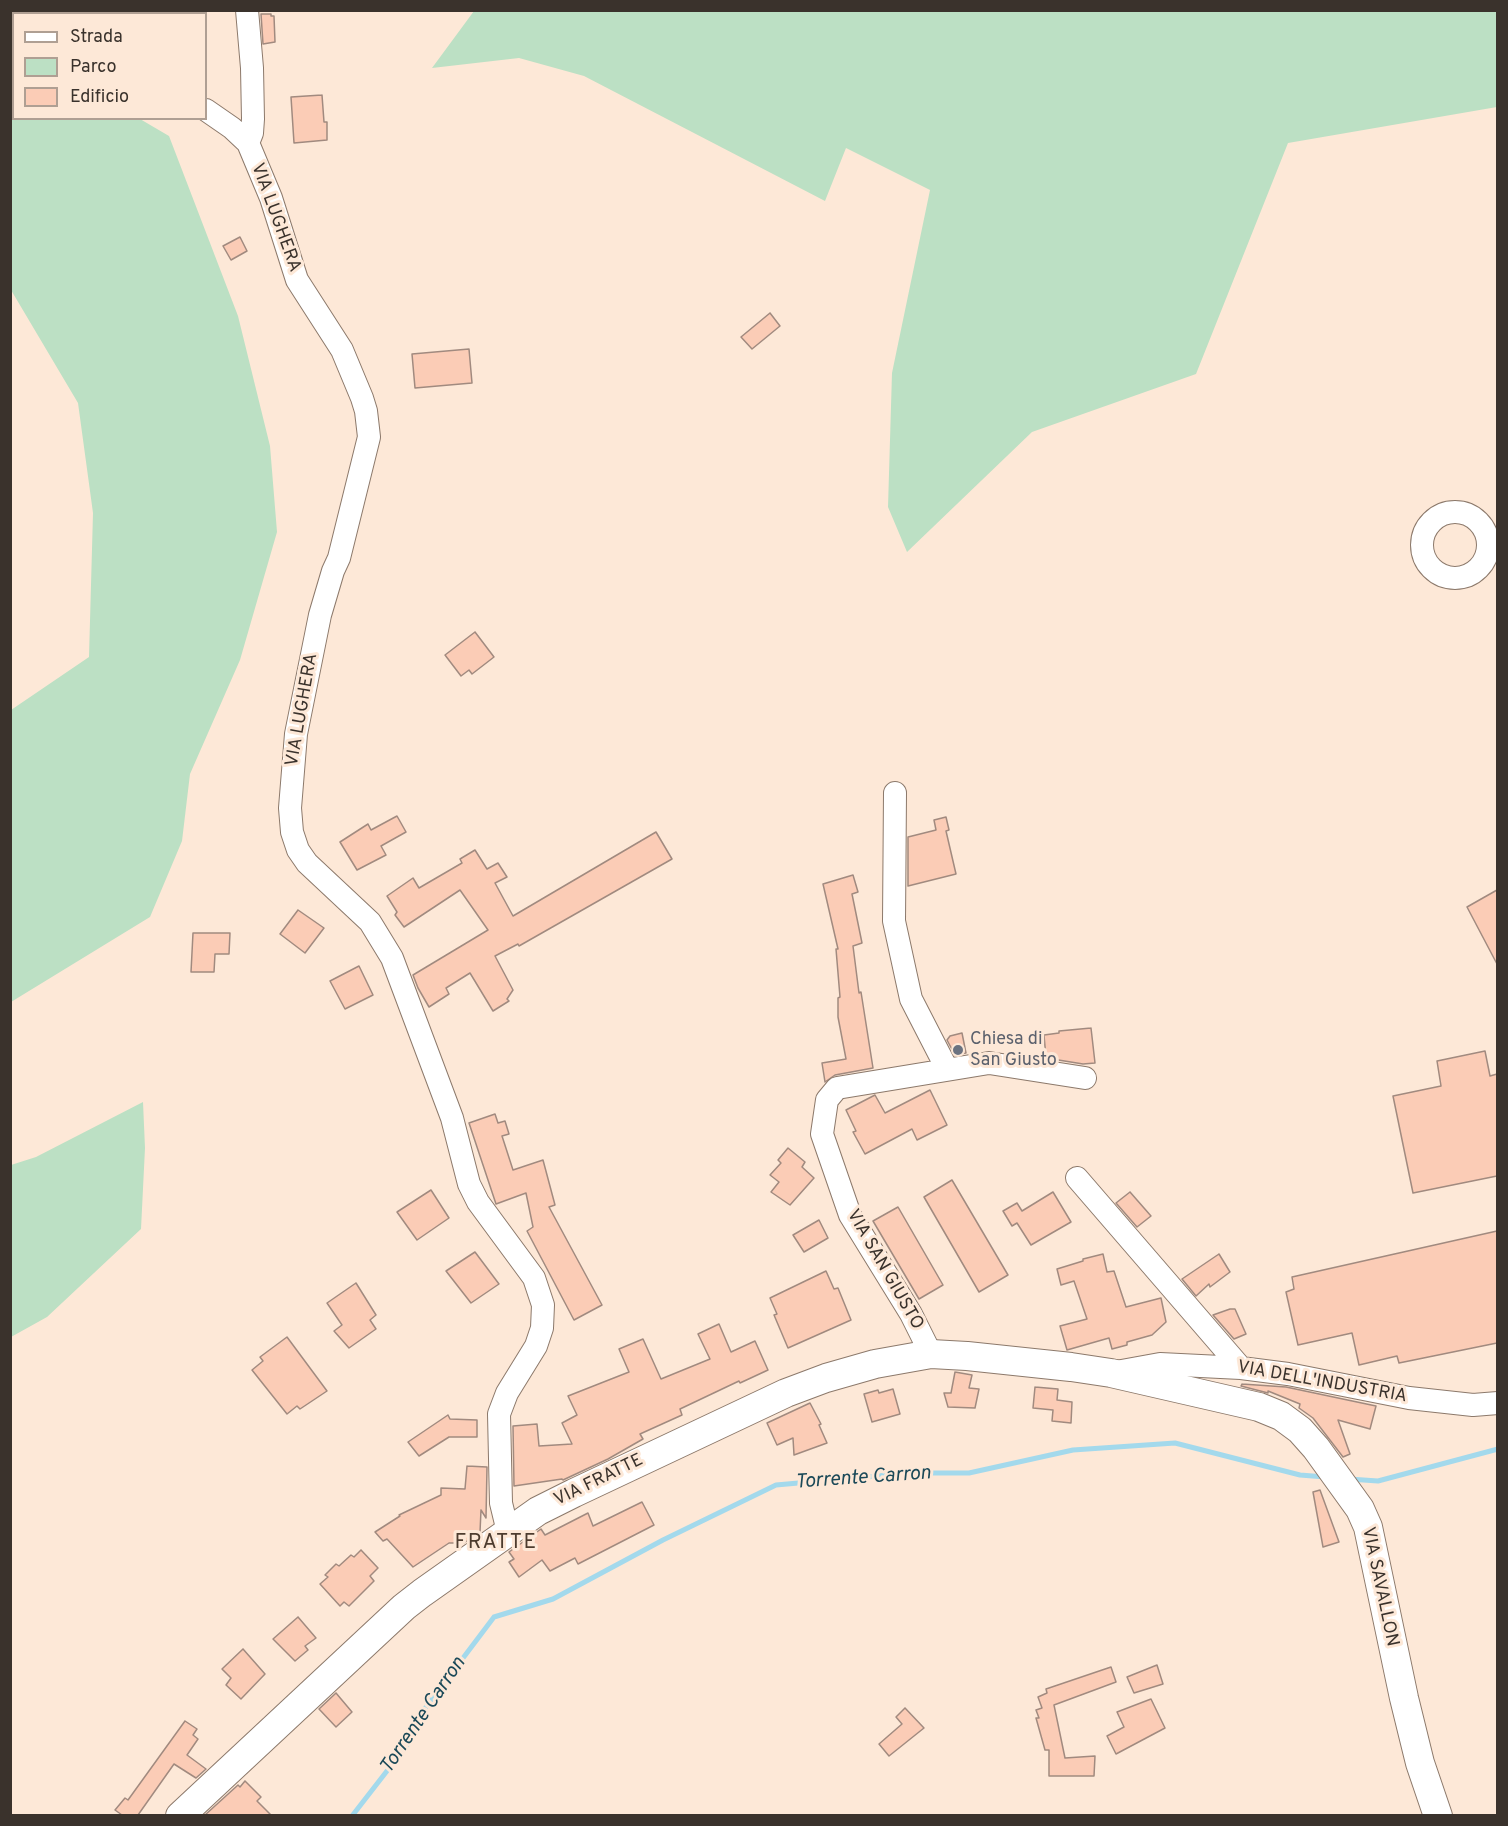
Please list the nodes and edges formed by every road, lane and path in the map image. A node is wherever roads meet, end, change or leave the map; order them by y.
1 (247, 10) edge
2 (207, 111) edge
3 (248, 143) junction
4 (895, 793) dead end
5 (947, 1069) junction
6 (1085, 1078) dead end
7 (1077, 1178) dead end
8 (931, 1354) junction
9 (1241, 1368) junction
10 (1111, 1373) junction
11 (1497, 1403) edge
12 (508, 1532) junction
13 (180, 1815) edge
14 (1438, 1815) edge

1 - 3 street
2 - 3 street, VIA LUGHERA
3 - 12 street, VIA LUGHERA
4 - 5 street
5 - 6 street, VIA SAN GIUSTO
5 - 8 street, VIA SAN GIUSTO
7 - 9 street
8 - 10 main road, VIA FRATTE
8 - 12 main road, VIA FRATTE
9 - 10 street, VIA DELL'INDUSTRIA
9 - 11 street, VIA DELL'INDUSTRIA
10 - 14 main road, VIA SAVALLON
12 - 13 main road, VIA FRATTE

